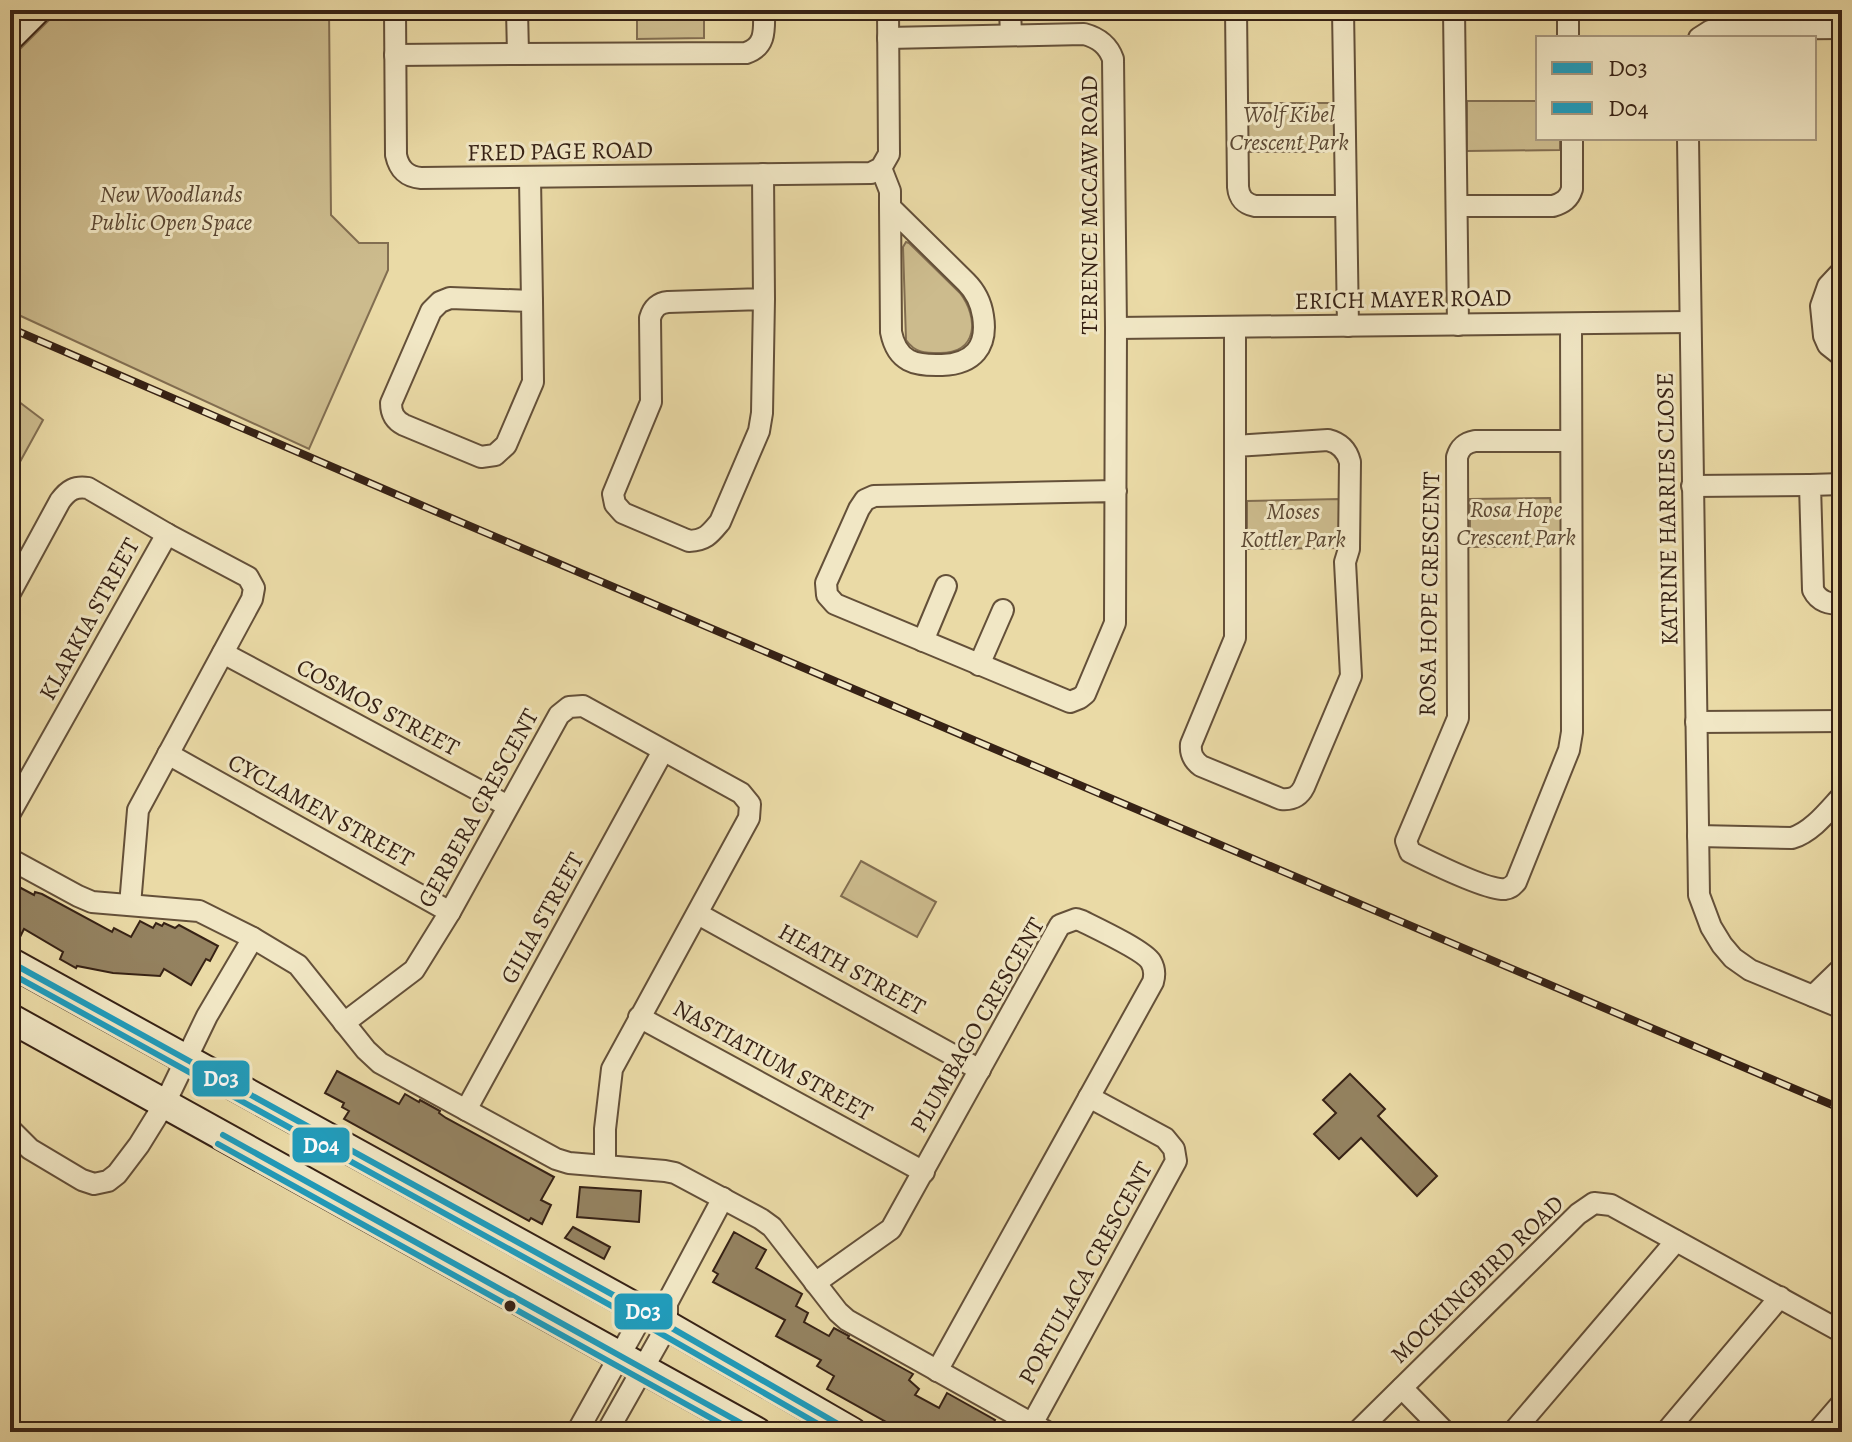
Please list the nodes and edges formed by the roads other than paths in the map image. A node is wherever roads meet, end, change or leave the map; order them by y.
1 (36, 10) edge
2 (395, 10) edge
3 (517, 10) edge
4 (764, 10) edge
5 (888, 10) edge
6 (1010, 10) edge
7 (1236, 10) edge
8 (1343, 10) edge
9 (1454, 10) edge
10 (1568, 10) edge
11 (1792, 19) edge
12 (1842, 28) edge
13 (1011, 35) junction
14 (10, 36) edge
15 (1568, 36) edge
16 (1702, 36) edge
17 (888, 38) junction
18 (518, 54) junction
19 (395, 55) junction
20 (1572, 140) edge
21 (1688, 140) edge
22 (881, 168) junction
23 (763, 174) junction
24 (530, 178) junction
25 (1346, 206) junction
26 (1457, 206) junction
27 (890, 207) junction
28 (1842, 271) edge
29 (764, 299) junction
30 (532, 301) junction
31 (1690, 322) junction
32 (1571, 324) junction
33 (1458, 325) junction
34 (1348, 326) junction
35 (1235, 327) junction
36 (1116, 328) junction
37 (1842, 356) edge
38 (1571, 441) junction
39 (1235, 446) junction
40 (1842, 484) edge
41 (1810, 485) junction
42 (1692, 486) junction
43 (1116, 491) junction
44 (167, 534) junction
45 (946, 586) dead end
46 (10, 593) edge
47 (1842, 604) edge
48 (1003, 610) dead end
49 (923, 641) junction
50 (223, 653) junction
51 (979, 665) junction
52 (1842, 721) edge
53 (1696, 722) junction
54 (663, 751) junction
55 (168, 754) junction
56 (1842, 796) edge
57 (508, 806) junction
58 (10, 813) edge
59 (1698, 836) junction
60 (10, 859) edge
61 (130, 905) junction
62 (450, 912) junction
63 (698, 914) junction
64 (253, 938) junction
65 (10, 962) edge
66 (1842, 968) edge
67 (1813, 996) junction
68 (1842, 1008) edge
69 (639, 1017) junction
70 (10, 1018) edge
71 (344, 1023) junction
72 (185, 1059) junction
73 (980, 1070) junction
74 (1089, 1097) junction
75 (165, 1103) junction
76 (466, 1110) junction
77 (10, 1129) edge
78 (605, 1166) junction
79 (924, 1172) junction
80 (723, 1198) junction
81 (1676, 1241) junction
82 (815, 1283) junction
83 (1780, 1297) junction
84 (659, 1313) junction
85 (1842, 1332) edge
86 (632, 1362) junction
87 (937, 1371) junction
88 (1402, 1388) junction
89 (1842, 1403) edge
90 (1040, 1428) edge
91 (577, 1432) edge
92 (607, 1432) edge
93 (757, 1432) edge
94 (852, 1432) edge
95 (1357, 1432) edge
96 (1445, 1432) edge
97 (1513, 1432) edge
98 (1666, 1432) edge
99 (1817, 1432) edge

1 - 14 main road
2 - 19 street, FRED PAGE ROAD
3 - 18 street
4 - 18 street
5 - 17 street
6 - 13 street
7 - 25 street
8 - 25 street
9 - 26 street
10 - 15 street
11 - 12 street
11 - 16 street
13 - 17 street, TERENCE MCCAW ROAD
13 - 36 street, TERENCE MCCAW ROAD
17 - 22 street
18 - 19 street
19 - 24 street, FRED PAGE ROAD
20 - 26 street
21 - 31 street, KATRINE HARRIES CLOSE
22 - 23 street, FRED PAGE ROAD
22 - 27 street
23 - 24 street, FRED PAGE ROAD
23 - 29 street
24 - 30 street
25 - 34 street
26 - 33 street
27 - 27 street
28 - 37 street
29 - 29 street
30 - 30 street
31 - 32 street, ERICH MAYER ROAD
31 - 42 street, KATRINE HARRIES CLOSE
32 - 33 street, ERICH MAYER ROAD
32 - 38 street, ROSA HOPE CRESCENT
33 - 34 street, ERICH MAYER ROAD
34 - 35 street, ERICH MAYER ROAD
35 - 36 street, ERICH MAYER ROAD
35 - 39 street
36 - 43 street, TERENCE MCCAW ROAD
38 - 38 street, ROSA HOPE CRESCENT
39 - 39 street
40 - 41 street
41 - 42 street
41 - 47 street
42 - 53 street, KATRINE HARRIES CLOSE
43 - 49 street, TERENCE MCCAW ROAD
43 - 51 street, TERENCE MCCAW ROAD
44 - 46 street
44 - 50 street
44 - 58 street, KLARKIA STREET
45 - 49 street
48 - 51 street
49 - 51 street, TERENCE MCCAW ROAD
50 - 55 street
50 - 57 street, COSMOS STREET
52 - 53 street
53 - 59 street, KATRINE HARRIES CLOSE
54 - 57 street, GERBERA CRESCENT
54 - 63 street, GERBERA CRESCENT
54 - 76 street, GILIA STREET
55 - 61 street
55 - 62 street, CYCLAMEN STREET
56 - 59 street
57 - 62 street, GERBERA CRESCENT
59 - 67 street, KATRINE HARRIES CLOSE
60 - 61 street
61 - 64 street
62 - 71 street, GERBERA CRESCENT
63 - 69 street, GERBERA CRESCENT
63 - 73 street, HEATH STREET
64 - 71 street
64 - 72 street
65 - 72 main road
66 - 67 street
67 - 68 street, KATRINE HARRIES CLOSE
69 - 78 street, GERBERA CRESCENT
69 - 79 street, NASTIATIUM STREET
70 - 75 main road
71 - 76 street
72 - 75 street
72 - 84 main road
73 - 74 street, PLUMBAGO CRESCENT
73 - 79 street, PLUMBAGO CRESCENT
74 - 87 street, PLUMBAGO CRESCENT
74 - 90 street, PORTULACA CRESCENT
75 - 77 street
75 - 86 main road
76 - 78 street
78 - 80 street
79 - 82 street, PLUMBAGO CRESCENT
80 - 82 street
80 - 84 street
81 - 83 street, MOCKINGBIRD ROAD
81 - 88 street, MOCKINGBIRD ROAD
81 - 97 street
82 - 87 street
83 - 85 street, MOCKINGBIRD ROAD
83 - 98 street
84 - 86 street
84 - 94 main road
86 - 91 street
86 - 92 street
86 - 93 main road
87 - 90 street
88 - 95 street
88 - 96 street
89 - 99 street

